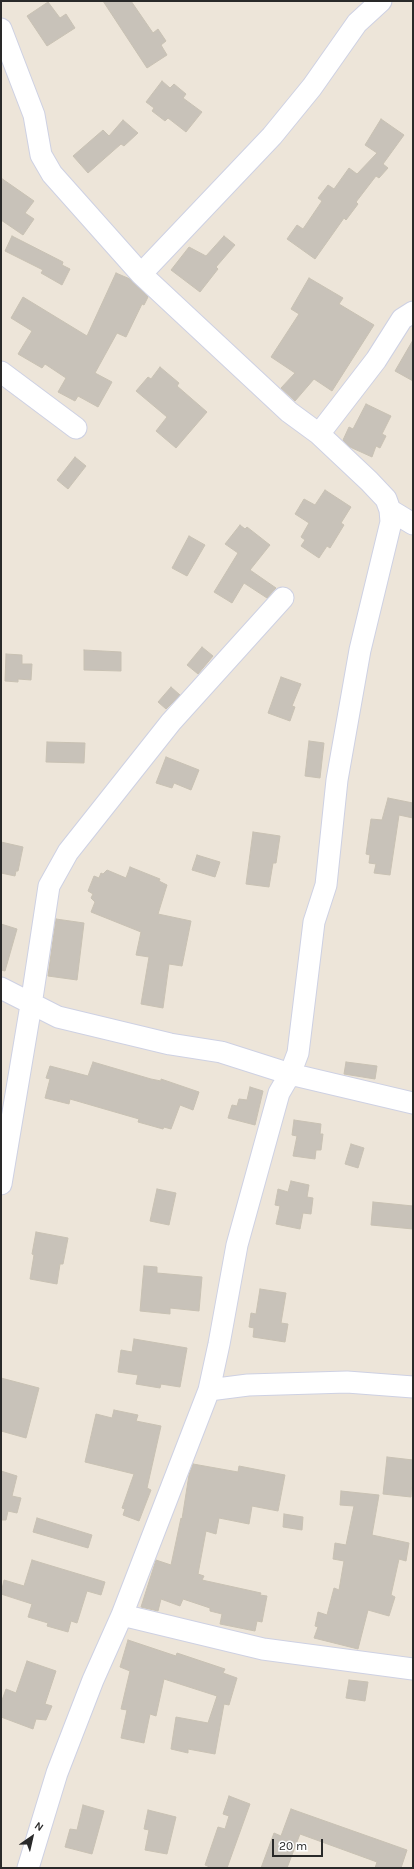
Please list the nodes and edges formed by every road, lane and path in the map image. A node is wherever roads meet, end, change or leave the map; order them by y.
1 (381, 1) edge
2 (1, 29) edge
3 (141, 274) junction
4 (413, 312) edge
5 (1, 372) edge
6 (76, 428) dead end
7 (319, 434) junction
8 (390, 510) junction
9 (413, 524) edge
10 (283, 598) dead end
11 (1, 988) edge
12 (31, 1005) junction
13 (290, 1074) junction
14 (413, 1103) edge
15 (1, 1184) edge
16 (413, 1387) edge
17 (209, 1390) junction
18 (122, 1615) junction
19 (413, 1668) edge
20 (28, 1868) edge

1 - 3 street
2 - 3 street
3 - 7 street
4 - 7 street
5 - 6 street
7 - 8 street
8 - 9 street
8 - 13 street
10 - 12 street
11 - 12 street
12 - 13 street
12 - 15 street
13 - 14 street
13 - 17 street
16 - 17 street
17 - 18 street
18 - 19 street
18 - 20 street

